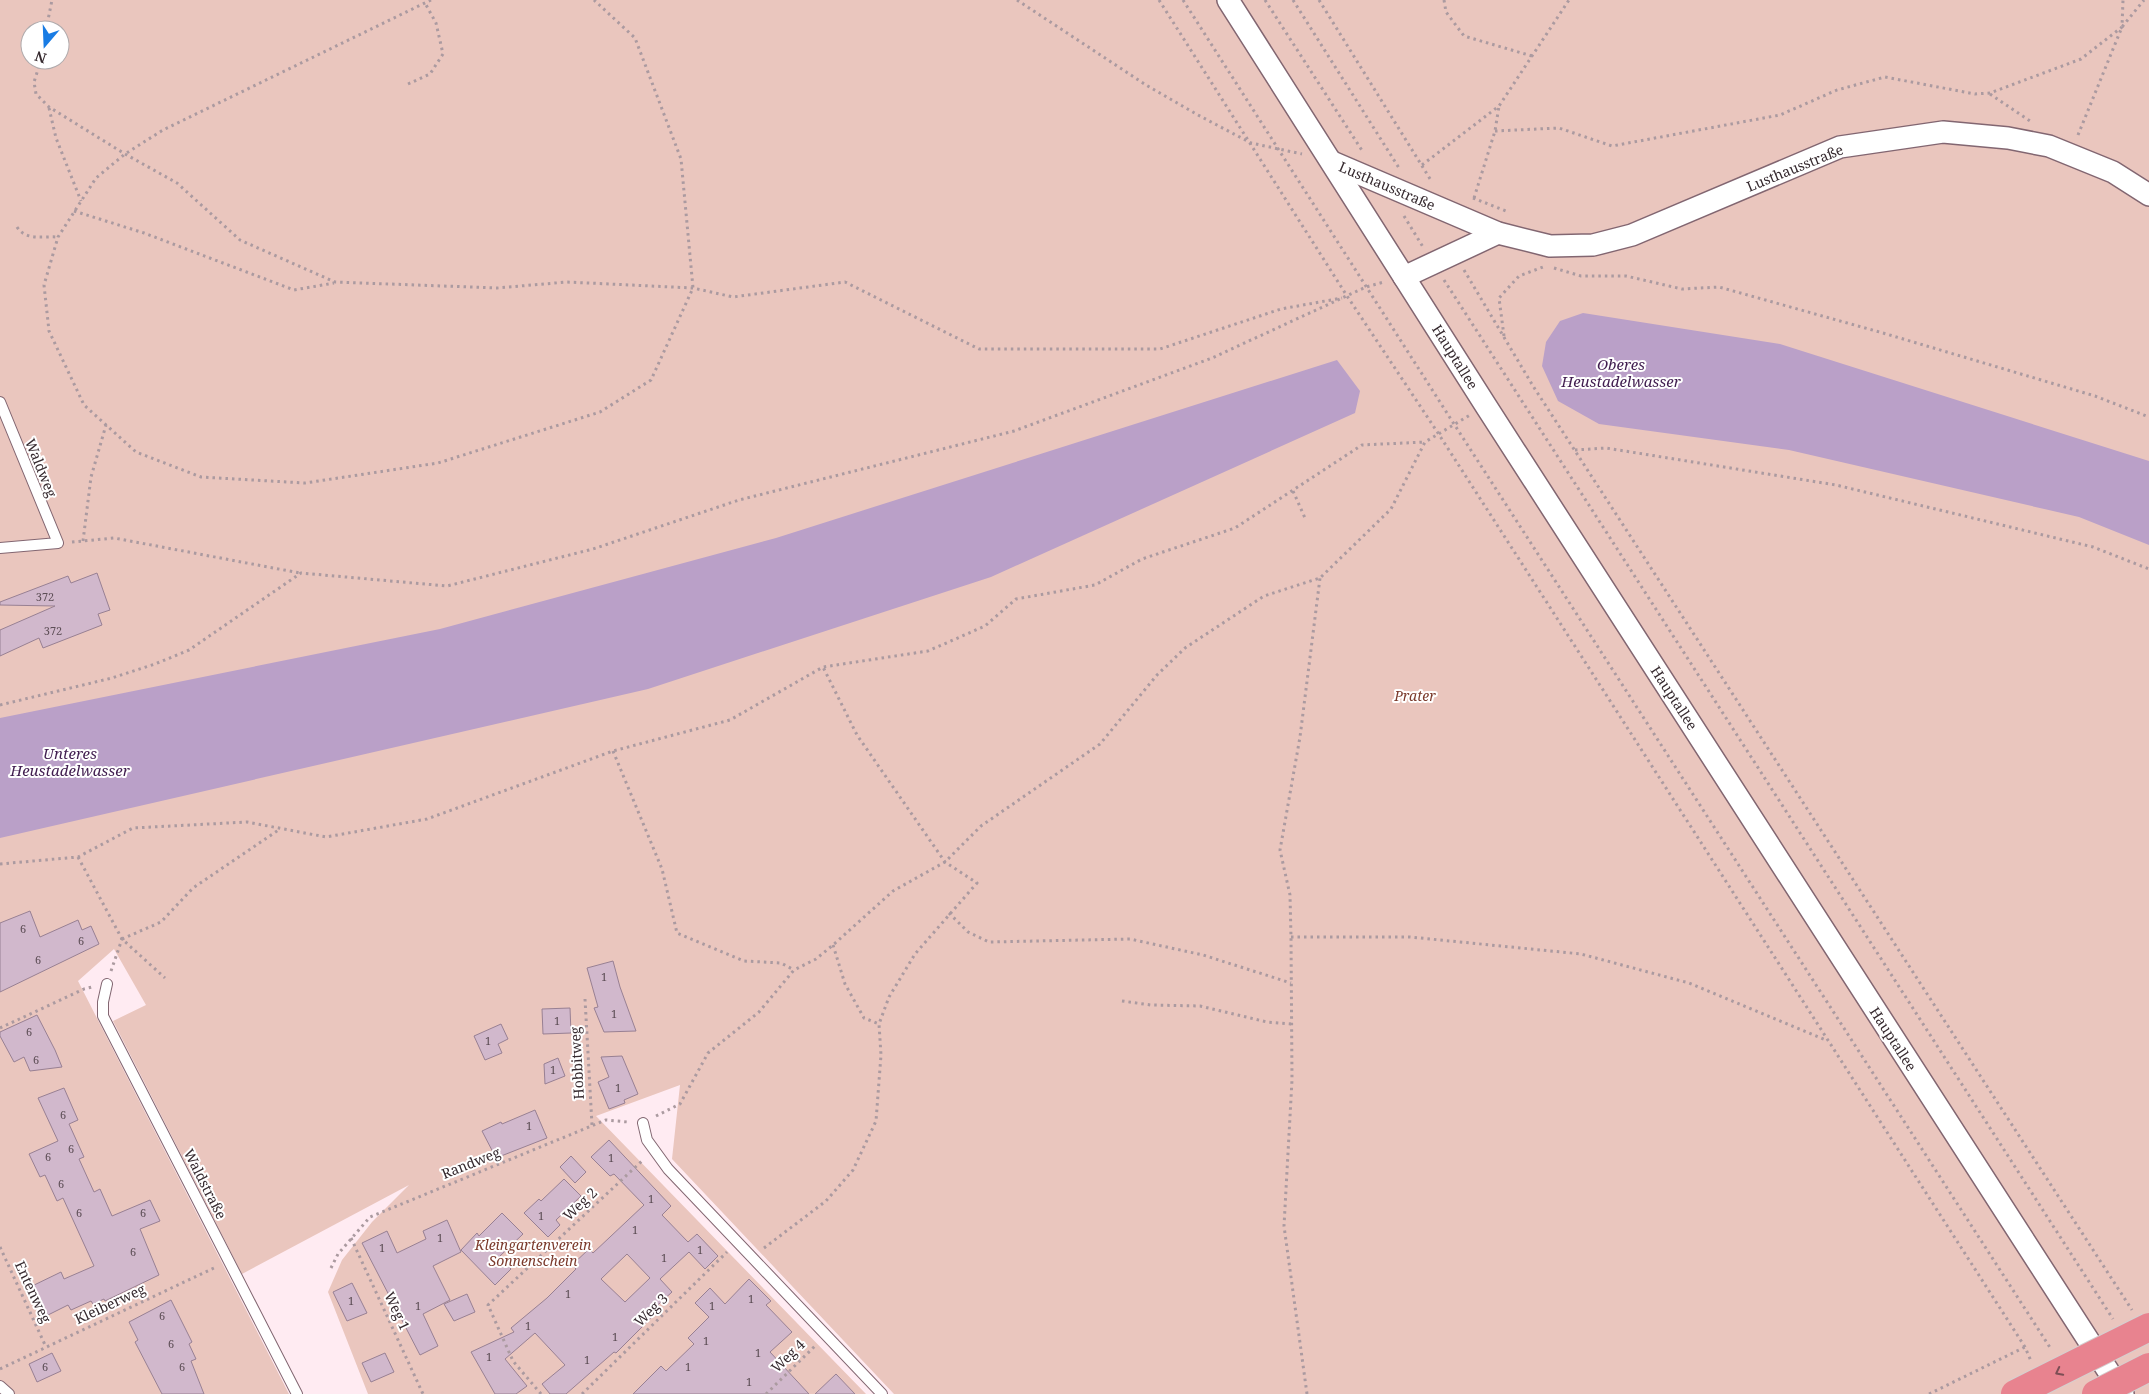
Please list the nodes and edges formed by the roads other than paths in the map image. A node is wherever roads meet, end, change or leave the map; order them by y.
1 (1228, 0) edge
2 (1332, 162) junction
3 (2149, 196) edge
4 (1498, 233) junction
5 (1404, 276) junction
6 (0, 402) edge
7 (0, 548) edge
8 (107, 984) road end
9 (643, 1123) road end
10 (2141, 1319) edge
11 (2149, 1367) edge
12 (0, 1386) edge
13 (9, 1394) edge
14 (297, 1394) edge
15 (882, 1394) edge
16 (2015, 1394) edge
17 (2096, 1394) edge
18 (2123, 1394) edge

1 - 2 street, Hauptallee
2 - 4 street, Lusthausstraße
2 - 5 street, Hauptallee
3 - 4 street, Lusthausstraße
4 - 5 street
5 - 18 street, Hauptallee
6 - 7 lane, Waldweg
8 - 14 lane, Waldstraße
9 - 15 lane
10 -> 16 highway, bridge
11 - 17 highway, bridge
12 - 13 lane

